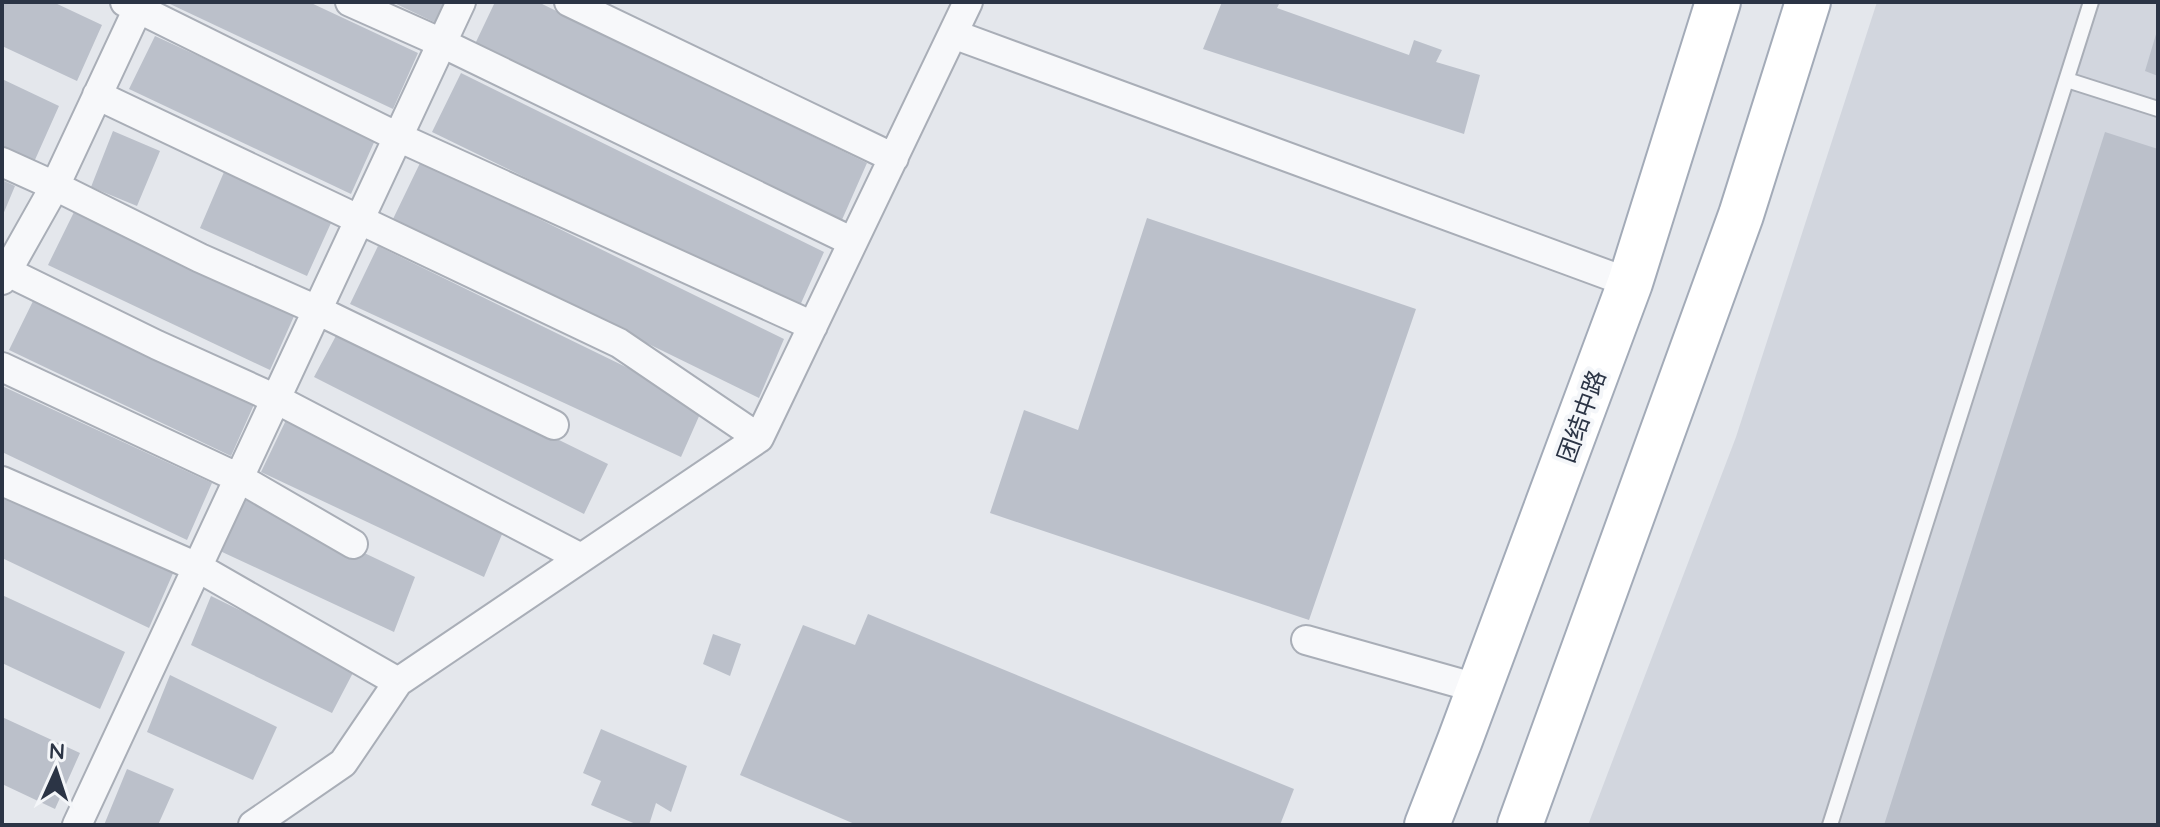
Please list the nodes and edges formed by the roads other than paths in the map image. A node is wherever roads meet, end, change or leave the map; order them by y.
1 (350, 2) edge
2 (461, 2) edge
3 (569, 2) edge
4 (968, 2) edge
5 (1718, 2) edge
6 (1808, 2) edge
7 (2091, 2) edge
8 (135, 4) edge
9 (953, 34) junction
10 (442, 43) junction
11 (2067, 80) junction
12 (97, 95) junction
13 (2158, 109) edge
14 (398, 137) junction
15 (894, 158) junction
16 (2, 162) edge
17 (55, 186) junction
18 (360, 218) junction
19 (853, 242) junction
20 (4, 275) edge
21 (1630, 283) junction
22 (317, 310) junction
23 (813, 326) junction
24 (2, 367) edge
25 (276, 399) junction
26 (554, 425) dead end
27 (759, 438) junction
28 (239, 478) junction
29 (2, 481) edge
30 (353, 544) dead end
31 (581, 558) junction
32 (197, 567) junction
33 (1306, 640) dead end
34 (398, 682) junction
35 (1480, 689) junction
36 (77, 825) edge
37 (253, 825) edge
38 (1427, 825) edge
39 (1520, 825) edge
40 (1830, 825) edge

1 - 10 street
2 - 10 street
3 - 15 street
4 - 9 street
5 - 21 main road, 团结中路
6 - 39 main road
7 - 11 lane
8 - 12 street
8 - 14 street
9 - 15 street
9 - 21 street
10 - 14 street
10 - 19 street
11 - 13 lane
11 - 40 lane
12 - 17 street
12 - 18 street
14 - 18 street
14 - 23 street
15 - 19 street
16 - 17 street
17 - 20 street
17 - 22 street
18 - 22 street
18 - 27 street
19 - 23 street
20 - 25 street
21 - 35 main road, 团结中路
22 - 25 street
22 - 26 street
23 - 27 street
24 - 28 street
25 - 28 street
25 - 31 street
27 - 31 street
28 - 30 street
28 - 32 street
29 - 32 street
31 - 34 street
32 - 34 street
32 - 36 street
33 - 35 street
34 - 37 street
35 - 38 main road, 团结中路

